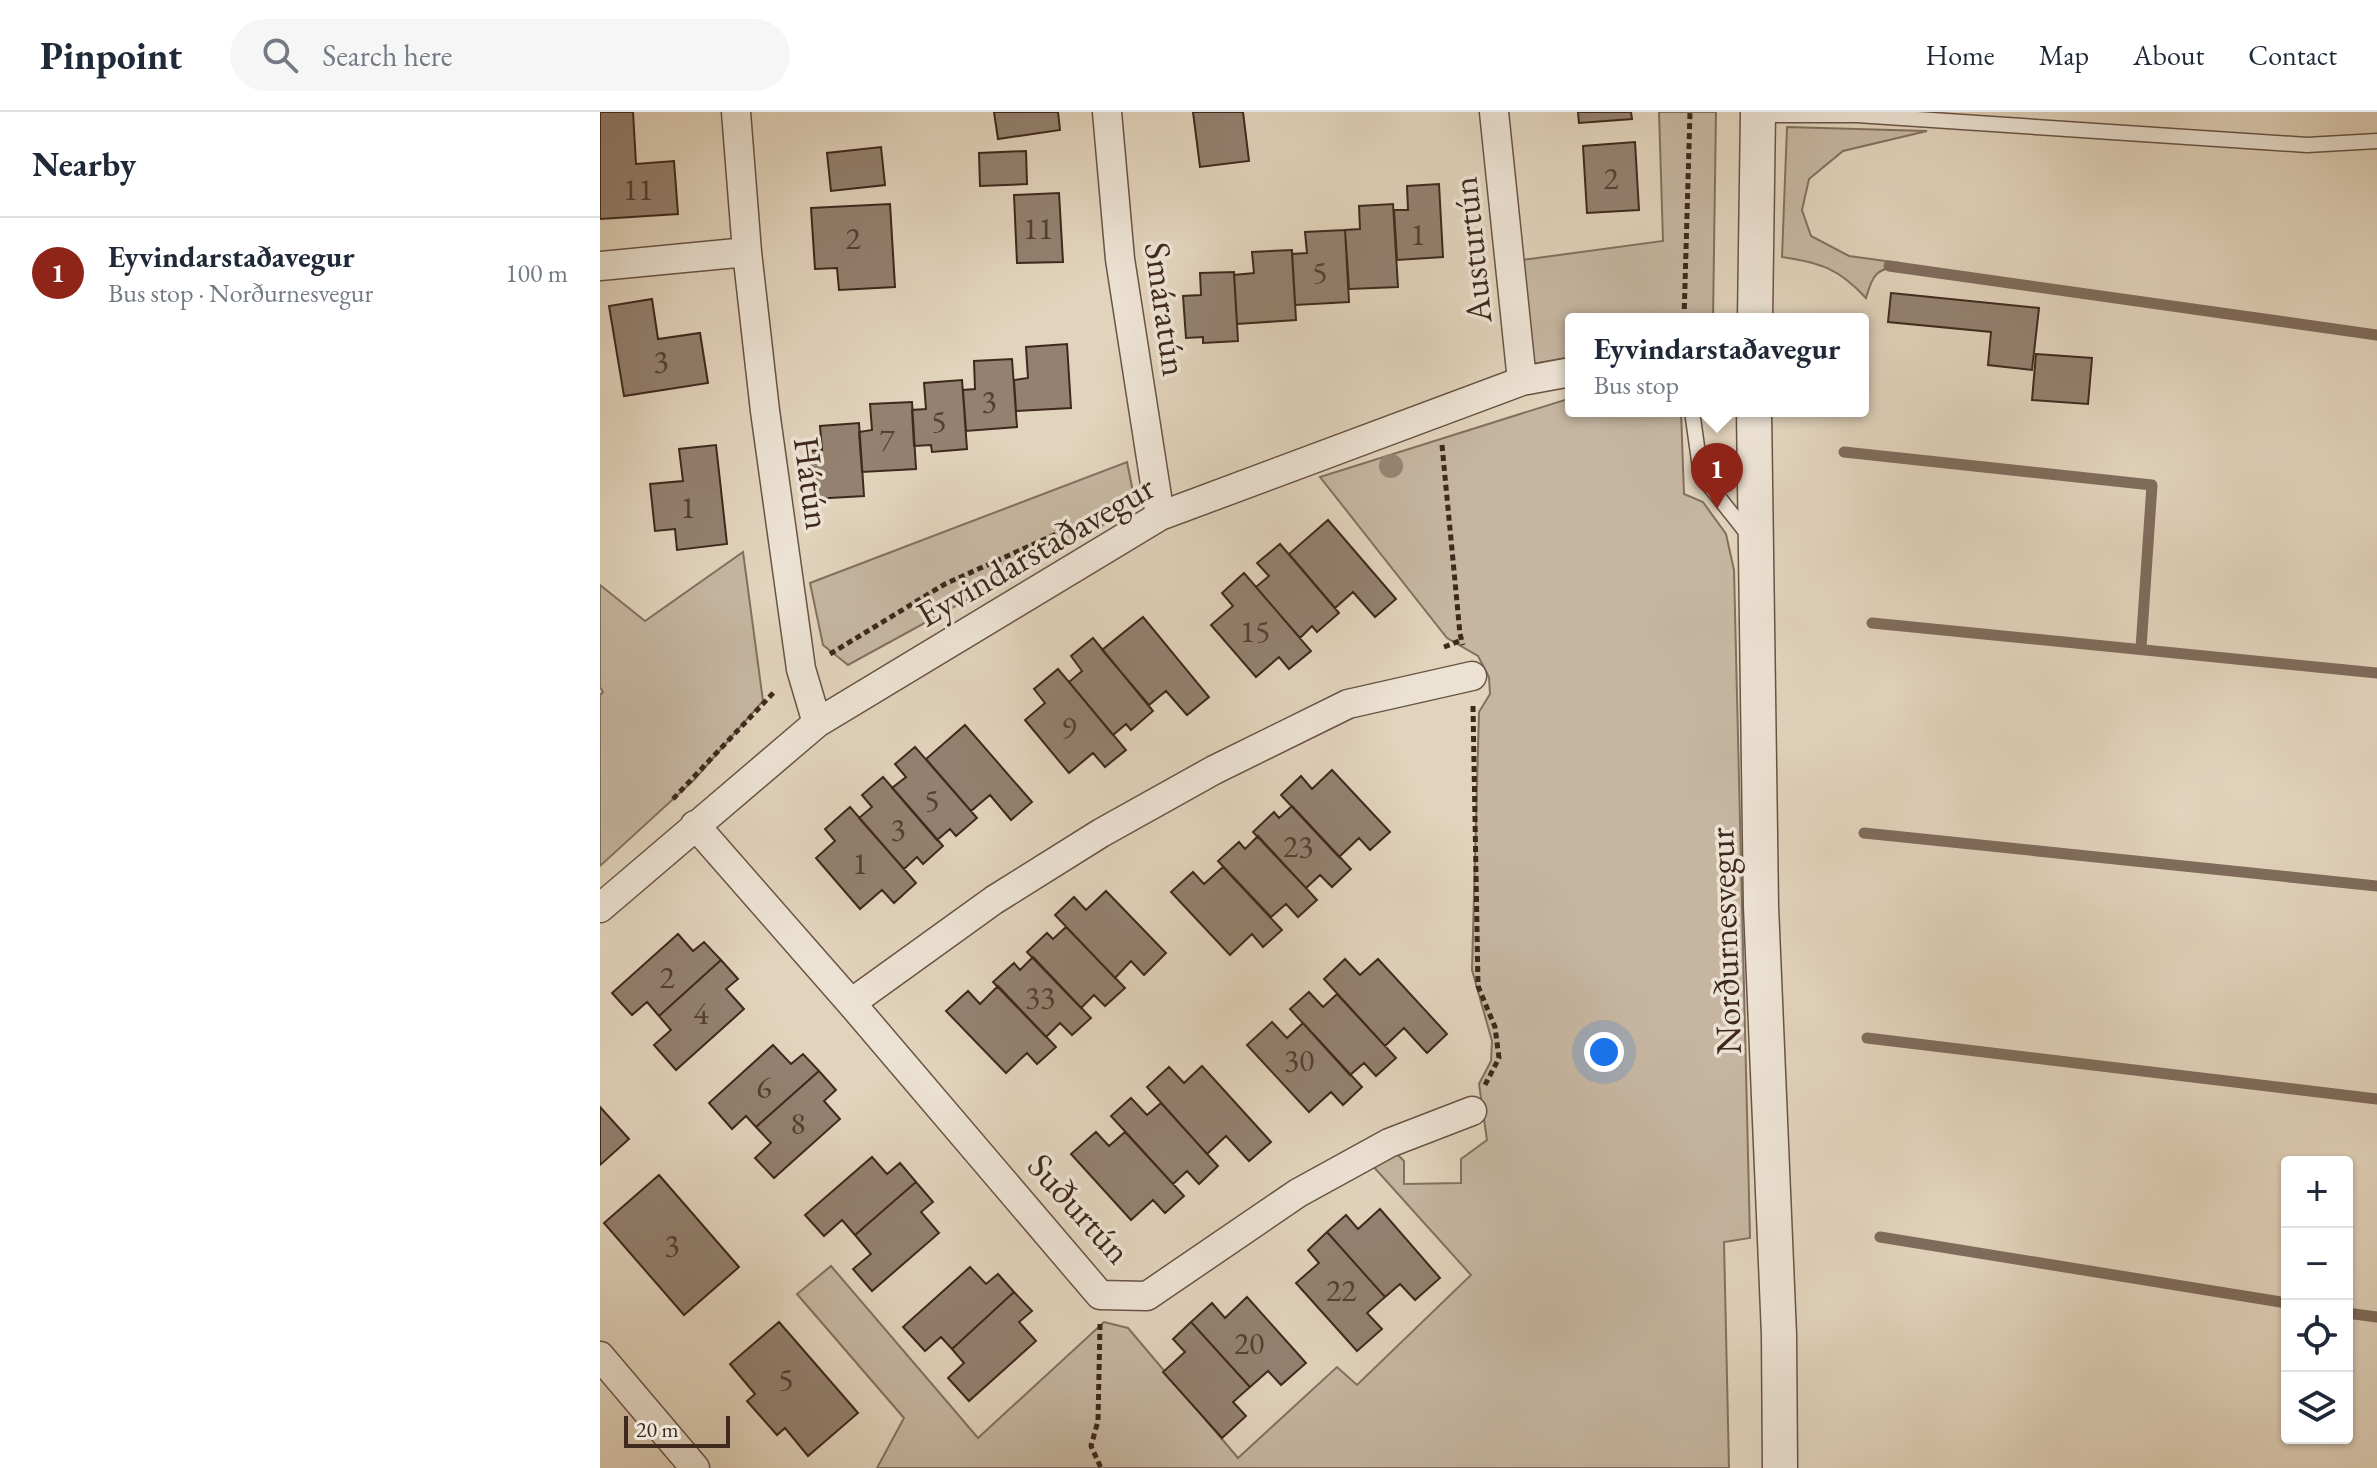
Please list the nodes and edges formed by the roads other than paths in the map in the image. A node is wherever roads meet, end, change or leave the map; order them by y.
1 (736, 112) edge
2 (1107, 112) edge
3 (1494, 112) edge
4 (1758, 114) edge
5 (2377, 141) edge
6 (747, 252) junction
7 (600, 266) edge
8 (1755, 313) edge
9 (1565, 373) edge
10 (1522, 381) junction
11 (1693, 417) edge
12 (1754, 417) edge
13 (1160, 516) junction
14 (1755, 544) junction
15 (1472, 676) road end
16 (817, 723) junction
17 (695, 825) junction
18 (600, 908) edge
19 (851, 1003) junction
20 (1472, 1111) road end
21 (600, 1356) edge
22 (695, 1468) edge
23 (1780, 1468) edge

1 - 6 street, Hátún
2 - 13 street, Smáratún
3 - 10 street, Austurtún
4 - 5 lane
4 - 8 street
6 - 7 street
6 - 16 street, Hátún
9 - 10 street, Eyvindarstaðavegur
10 - 13 street, Eyvindarstaðavegur
11 - 14 lane
12 - 14 street, Norðurnesvegur
13 - 16 street, Eyvindarstaðavegur
14 - 23 street, Norðurnesvegur
15 - 19 street
16 - 17 street, Eyvindarstaðavegur
17 - 18 street, Eyvindarstaðavegur
17 - 19 street, Suðurtún
19 - 20 street, Suðurtún
21 - 22 street

